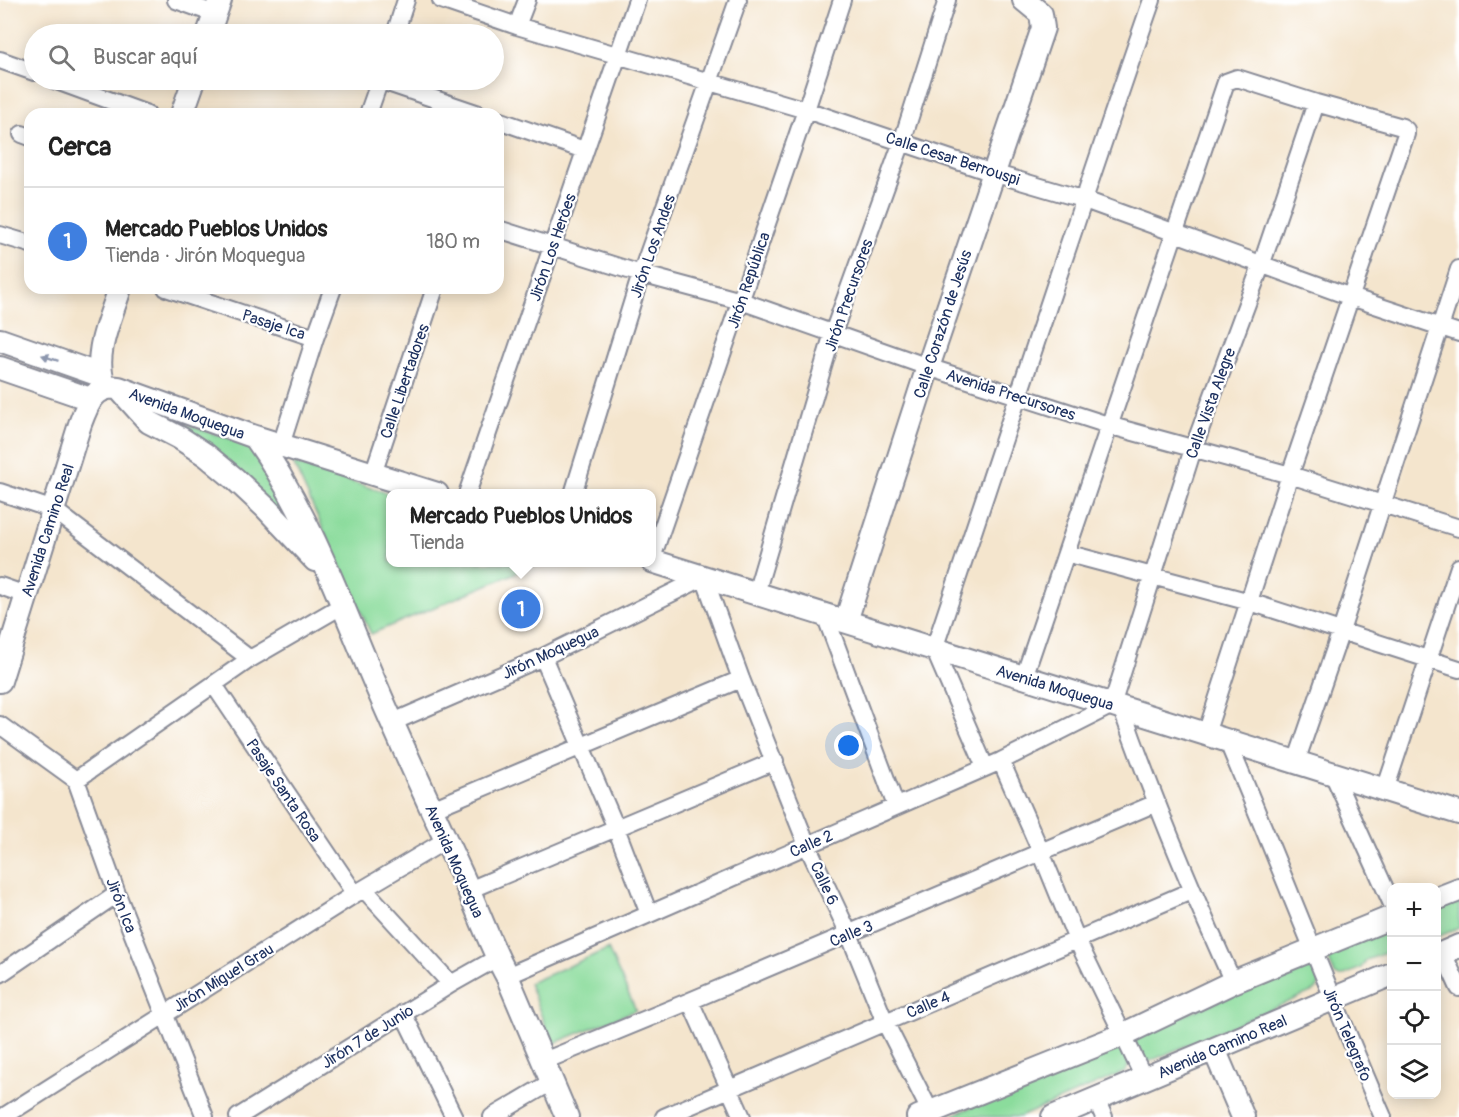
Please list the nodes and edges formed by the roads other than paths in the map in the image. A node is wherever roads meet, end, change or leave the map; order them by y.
1 (176, 0) edge
2 (406, 0) edge
3 (441, 0) edge
4 (527, 0) edge
5 (637, 0) edge
6 (738, 0) edge
7 (842, 0) edge
8 (947, 0) edge
9 (1024, 0) edge
10 (1152, 0) edge
11 (214, 16) edge
12 (398, 24) edge
13 (517, 26) junction
14 (618, 54) junction
15 (0, 60) edge
16 (24, 68) edge
17 (709, 82) junction
18 (81, 90) edge
19 (191, 90) edge
20 (376, 90) edge
21 (409, 90) edge
22 (1316, 103) junction
23 (131, 108) edge
24 (185, 108) edge
25 (370, 108) edge
26 (462, 108) edge
27 (806, 110) junction
28 (504, 122) edge
29 (902, 142) junction
30 (584, 150) junction
31 (993, 172) junction
32 (1082, 199) junction
33 (504, 231) edge
34 (1175, 232) junction
35 (0, 235) edge
36 (24, 242) edge
37 (552, 245) junction
38 (1262, 263) junction
39 (1459, 269) edge
40 (641, 274) junction
41 (118, 294) edge
42 (184, 294) edge
43 (331, 294) edge
44 (433, 294) edge
45 (1352, 297) junction
46 (741, 302) junction
47 (1440, 327) junction
48 (833, 333) junction
49 (1459, 333) edge
50 (315, 338) junction
51 (0, 340) edge
52 (0, 368) edge
53 (928, 368) junction
54 (104, 388) junction
55 (1019, 396) junction
56 (1108, 425) junction
57 (255, 437) junction
58 (281, 445) junction
59 (1193, 449) junction
60 (373, 474) junction
61 (1290, 475) junction
62 (421, 489) edge
63 (468, 489) edge
64 (575, 489) edge
65 (0, 492) edge
66 (1381, 504) junction
67 (54, 510) junction
68 (1459, 528) edge
69 (656, 545) edge
70 (1066, 553) junction
71 (656, 561) edge
72 (1459, 567) edge
73 (704, 577) junction
74 (1154, 578) junction
75 (0, 586) edge
76 (756, 593) junction
77 (26, 595) junction
78 (1250, 602) junction
79 (343, 605) junction
80 (835, 618) junction
81 (1341, 632) junction
82 (934, 648) junction
83 (543, 657) junction
84 (250, 659) junction
85 (1428, 660) junction
86 (1459, 669) edge
87 (1024, 677) junction
88 (741, 679) junction
89 (0, 681) edge
90 (214, 685) junction
91 (1117, 706) junction
92 (393, 722) junction
93 (0, 725) edge
94 (1216, 737) junction
95 (581, 745) junction
96 (775, 761) junction
97 (1001, 761) junction
98 (1296, 762) junction
99 (985, 767) junction
100 (1333, 774) junction
101 (76, 780) junction
102 (1385, 790) junction
103 (1156, 803) junction
104 (896, 806) junction
105 (432, 809) junction
106 (1459, 813) edge
107 (616, 828) junction
108 (446, 840) junction
109 (807, 845) junction
110 (1041, 852) junction
111 (469, 890) junction
112 (1459, 890) edge
113 (360, 891) junction
114 (1191, 891) junction
115 (1387, 893) edge
116 (117, 894) junction
117 (1441, 897) edge
118 (649, 914) junction
119 (1387, 919) edge
120 (849, 934) junction
121 (1077, 940) junction
122 (1315, 949) junction
123 (1446, 952) edge
124 (502, 967) junction
125 (0, 974) edge
126 (1387, 976) edge
127 (1233, 982) junction
128 (451, 984) junction
129 (1459, 988) edge
130 (1332, 999) junction
131 (690, 1001) junction
132 (403, 1013) junction
133 (164, 1014) junction
134 (885, 1022) junction
135 (1122, 1035) junction
136 (1214, 1049) junction
137 (548, 1071) junction
138 (1144, 1078) junction
139 (730, 1089) junction
140 (1100, 1108) edge
141 (927, 1115) edge
142 (3, 1117) edge
143 (205, 1117) edge
144 (238, 1117) edge
145 (454, 1117) edge
146 (492, 1117) edge
147 (567, 1117) edge
148 (664, 1117) edge
149 (742, 1117) edge
150 (1053, 1117) edge
151 (1243, 1117) edge
152 (1383, 1117) edge

1 - 11 street
2 - 12 street
3 - 13 street, Calle Cesar Berrouspi
4 - 13 street
5 - 14 street, Jirón Los Heróes
6 - 17 street, Jirón Los Andes
7 - 27 street, Jirón República
8 - 29 street, Jirón Precursores
9 - 31 street, Calle Corazón de Jesús
10 - 32 street
13 - 14 street, Calle Cesar Berrouspi
14 - 17 street, Calle Cesar Berrouspi
14 - 30 street, Jirón Los Heróes
15 - 16 street
17 - 27 street, Calle Cesar Berrouspi
17 - 40 street, Jirón Los Andes
18 - 23 street
19 - 24 street
20 - 25 street
21 - 26 street
22 - 34 street
22 - 38 street, Calle Vista Alegre
22 - 45 street
27 - 29 street, Calle Cesar Berrouspi
27 - 46 street, Jirón República
28 - 30 street
29 - 31 street, Calle Cesar Berrouspi
29 - 48 street, Jirón Precursores
30 - 37 street, Jirón Los Heróes
31 - 32 street, Calle Cesar Berrouspi
31 - 53 street, Calle Corazón de Jesús
32 - 34 street, Calle Cesar Berrouspi
32 - 55 street
33 - 37 street, Avenida Precursores
34 - 38 street, Calle Cesar Berrouspi
34 - 56 street
35 - 36 street
37 - 40 street, Avenida Precursores
37 - 63 street, Jirón Los Heróes
38 - 45 street, Calle Cesar Berrouspi
38 - 59 street, Calle Vista Alegre
39 - 47 street
40 - 46 street, Avenida Precursores
40 - 64 street, Jirón Los Andes
41 - 54 street, Avenida Camino Real
42 - 50 street, Pasaje Ica
43 - 50 street
44 - 60 street, Calle Libertadores
45 - 47 street, Calle Cesar Berrouspi
45 - 61 street
46 - 48 street, Avenida Precursores
46 - 69 street, Jirón República
47 - 49 street, Calle Cesar Berrouspi
47 - 66 street
48 - 53 street, Avenida Precursores
48 - 76 street, Jirón Precursores
50 - 58 street
54 -> 51 street, Avenida Moquegua
52 - 54 street, Avenida Moquegua
53 - 55 street, Avenida Precursores
53 - 80 street, Calle Corazón de Jesús
54 - 57 street, Avenida Moquegua
54 - 67 street, Avenida Camino Real
54 - 79 street, Avenida Moquegua
55 - 56 street, Avenida Precursores
55 - 82 street
56 - 59 street, Avenida Precursores
56 - 70 street
57 - 58 street, Avenida Moquegua
57 - 79 street, Avenida Moquegua
58 - 60 street, Avenida Moquegua
59 - 61 street, Avenida Precursores
59 - 74 street, Calle Vista Alegre
60 - 62 street, Avenida Moquegua
61 - 66 street, Avenida Precursores
61 - 78 street
65 - 67 street
66 - 68 street, Avenida Precursores
66 - 81 street
67 - 77 street, Avenida Camino Real
67 - 84 street
70 - 74 street
70 - 87 street
71 - 73 street, Avenida Moquegua
72 - 85 street
73 - 76 street, Avenida Moquegua
73 - 83 street, Jirón Moquegua
73 - 88 street, Calle 6
74 - 78 street
74 - 91 street, Calle Vista Alegre
75 - 77 street
76 - 80 street, Avenida Moquegua
77 - 89 street, Avenida Camino Real
78 - 81 street
78 - 94 street
79 - 84 street
79 - 92 street, Avenida Moquegua
80 - 82 street, Avenida Moquegua
80 - 104 street
81 - 85 street
81 - 98 street
82 - 87 street, Avenida Moquegua
82 - 99 street
83 - 92 street, Jirón Moquegua
83 - 95 street
84 - 90 street
85 - 86 street
85 - 102 street
87 - 91 street, Avenida Moquegua
88 - 95 street
88 - 96 street, Calle 6
90 - 101 street
90 - 113 street, Pasaje Santa Rosa
91 - 94 street, Avenida Moquegua
91 - 97 street, Calle 2
91 - 103 street
92 - 105 street, Avenida Moquegua
93 - 101 street
94 - 98 street, Avenida Moquegua
94 - 122 street, Jirón Telegrafo
95 - 105 street
95 - 107 street
96 - 107 street
96 - 109 street, Calle 6
97 - 99 street, Calle 2
97 - 110 street
98 - 100 street, Avenida Moquegua
99 - 104 street, Calle 2
100 - 102 street, Avenida Moquegua
100 - 115 street
101 - 116 street, Jirón Ica
102 - 106 street, Avenida Moquegua
103 - 110 street, Calle 3
103 - 114 street
104 - 109 street, Calle 2
105 - 108 street, Avenida Moquegua
107 - 111 street
107 - 118 street
108 - 111 street, Avenida Moquegua
108 - 113 street, Jirón Miguel Grau
109 - 118 street, Calle 2
109 - 120 street, Calle 6
110 - 120 street, Calle 3
110 - 121 street
111 - 124 street, Avenida Moquegua
112 - 117 street
113 - 128 street, Pasaje Santa Rosa
113 - 133 street, Jirón Miguel Grau
114 - 121 street, Calle 4
114 - 127 street
116 - 125 street
116 - 133 street, Jirón Ica
118 - 124 street, Calle 2
119 - 122 street
120 - 131 street, Calle 3
120 - 134 street, Calle 6
121 - 134 street, Calle 4
121 - 135 street
122 - 127 street
122 - 130 street, Jirón Telegrafo
123 - 129 street
124 - 128 street, Jirón 7 de Junio
124 - 137 street, Avenida Moquegua
126 - 130 street, Avenida Camino Real
127 - 135 street
128 - 132 street, Jirón 7 de Junio
130 - 136 street, Avenida Camino Real
130 - 152 street, Jirón Telegrafo
131 - 137 street, Calle 3
131 - 139 street
132 - 144 street, Jirón 7 de Junio
132 - 145 street
133 - 142 street, Jirón Miguel Grau
133 - 143 street, Jirón Ica
134 - 139 street, Calle 4
134 - 141 street, Calle 6
135 - 138 street
135 - 141 street
136 - 138 street, Avenida Camino Real
136 - 151 street
137 - 146 street, Calle 3
137 - 147 street, Avenida Moquegua
138 - 140 street, Avenida Camino Real
139 - 148 street, Calle 4
139 - 149 street
140 - 150 street, Avenida Camino Real

